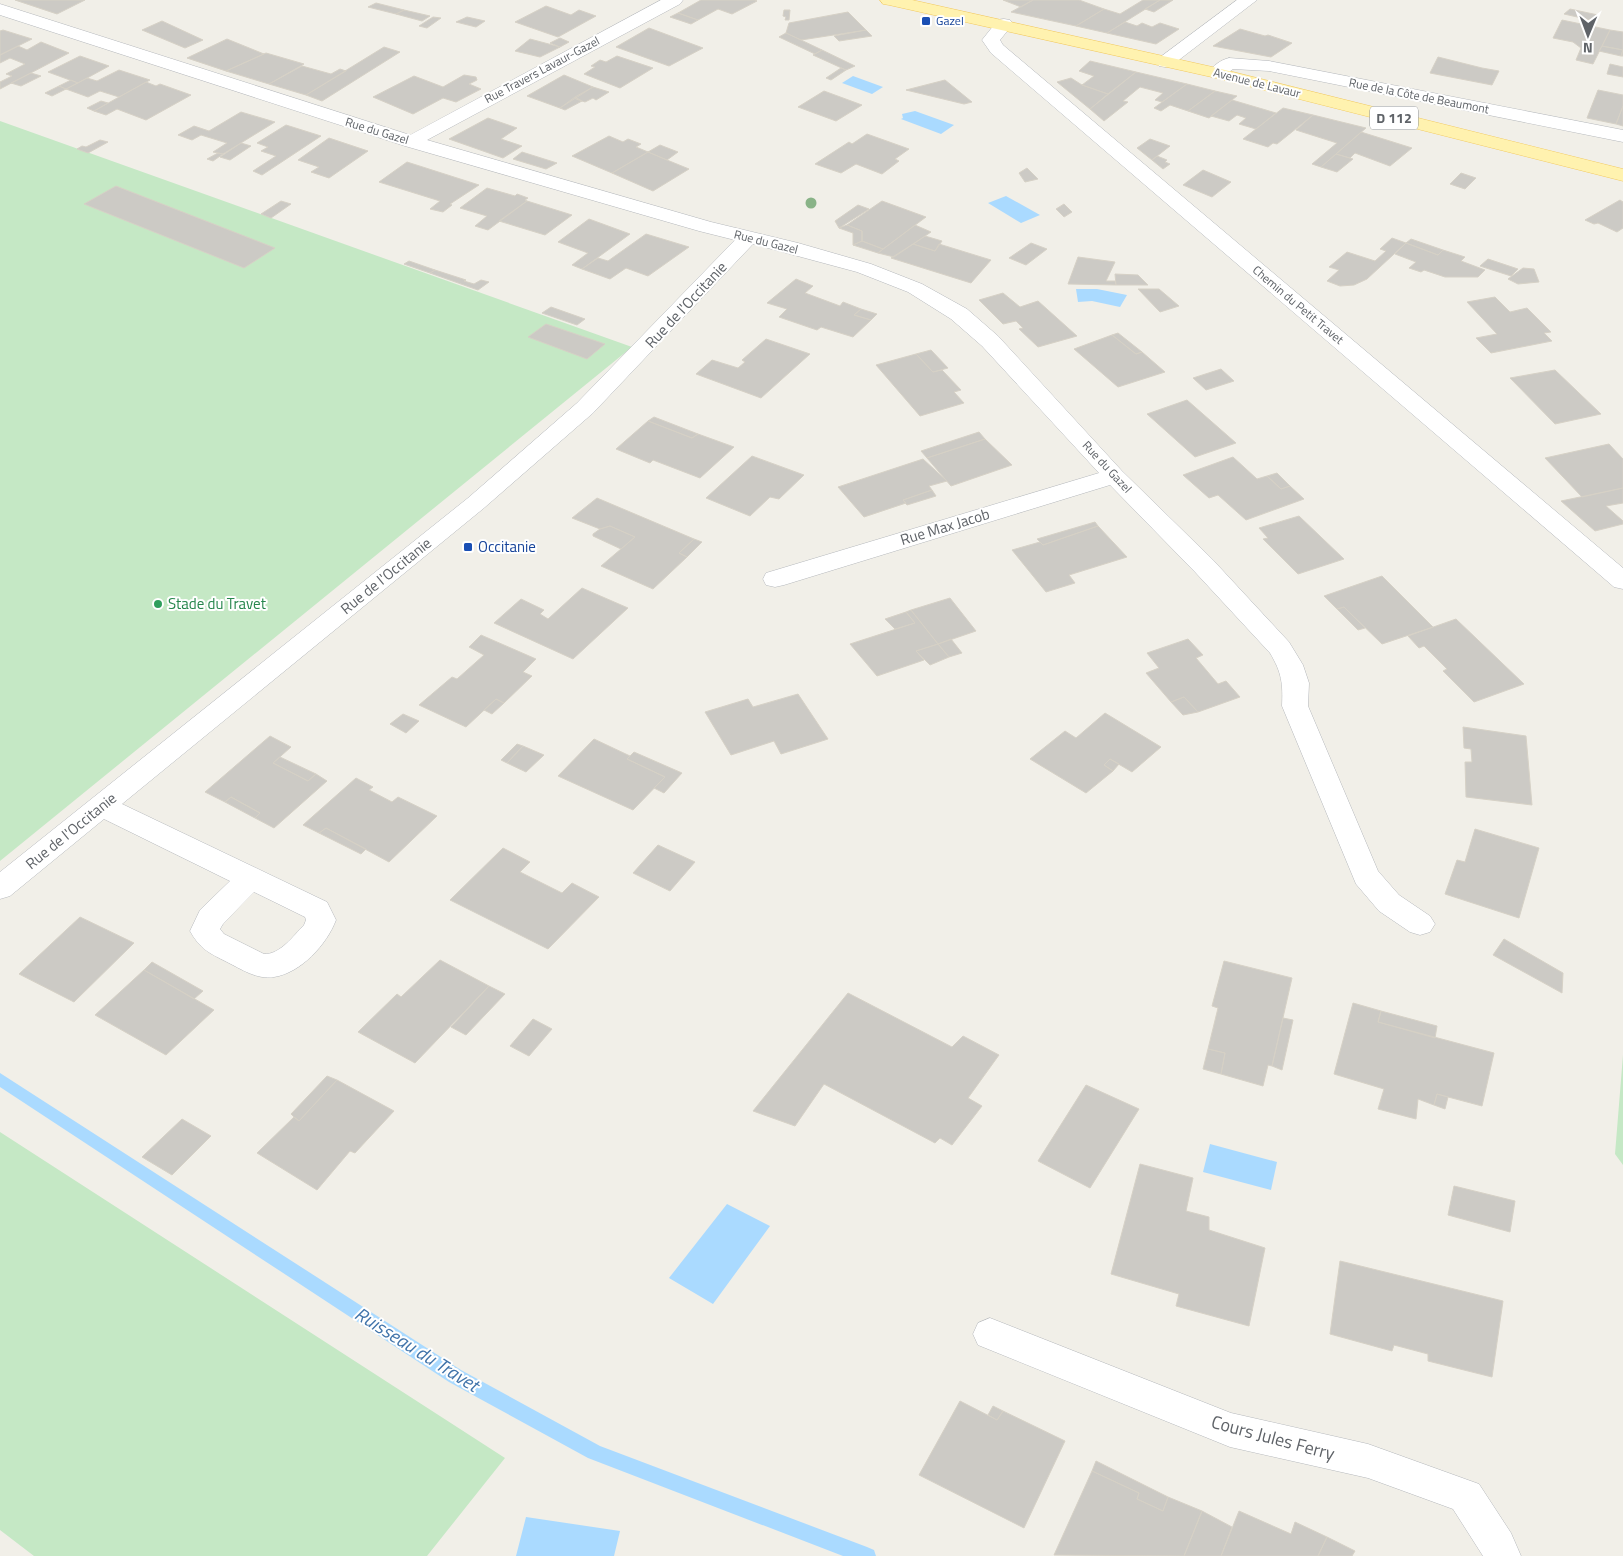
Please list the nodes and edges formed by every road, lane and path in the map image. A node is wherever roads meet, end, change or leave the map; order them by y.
1 (674, 0) edge
2 (889, 0) edge
3 (1248, 0) edge
4 (919, 3) edge
5 (0, 9) edge
6 (1004, 24) junction
7 (1165, 62) junction
8 (1217, 73) junction
9 (1623, 136) edge
10 (412, 142) junction
11 (1623, 175) edge
12 (748, 238) junction
13 (1114, 476) junction
14 (775, 578) dead end
15 (1623, 581) edge
16 (101, 806) junction
17 (250, 878) dead end
18 (0, 888) edge
19 (1420, 924) dead end
20 (990, 1334) dead end
21 (1502, 1556) edge

1 - 10 street, Rue Travers Lavaur-Gazel
2 - 4 main road, Avenue de Lavaur / D 112
3 - 7 street
4 - 6 main road, Avenue de Lavaur / D 112
5 - 10 street, Rue du Gazel
6 - 7 main road, Avenue de Lavaur / D 112
6 - 15 street, Chemin du Petit Travet
7 - 8 main road, Avenue de Lavaur / D 112
8 - 9 street, Rue de la Côte de Beaumont
8 - 11 main road, Avenue de Lavaur / D 112
10 - 12 street, Rue du Gazel
12 - 13 street, Rue du Gazel
12 - 16 street, Rue de l'Occitanie
13 - 14 street, Rue Max Jacob
13 - 19 street, Rue du Gazel
16 - 17 street
16 - 18 street, Rue de l'Occitanie
20 - 21 street, Cours Jules Ferry

